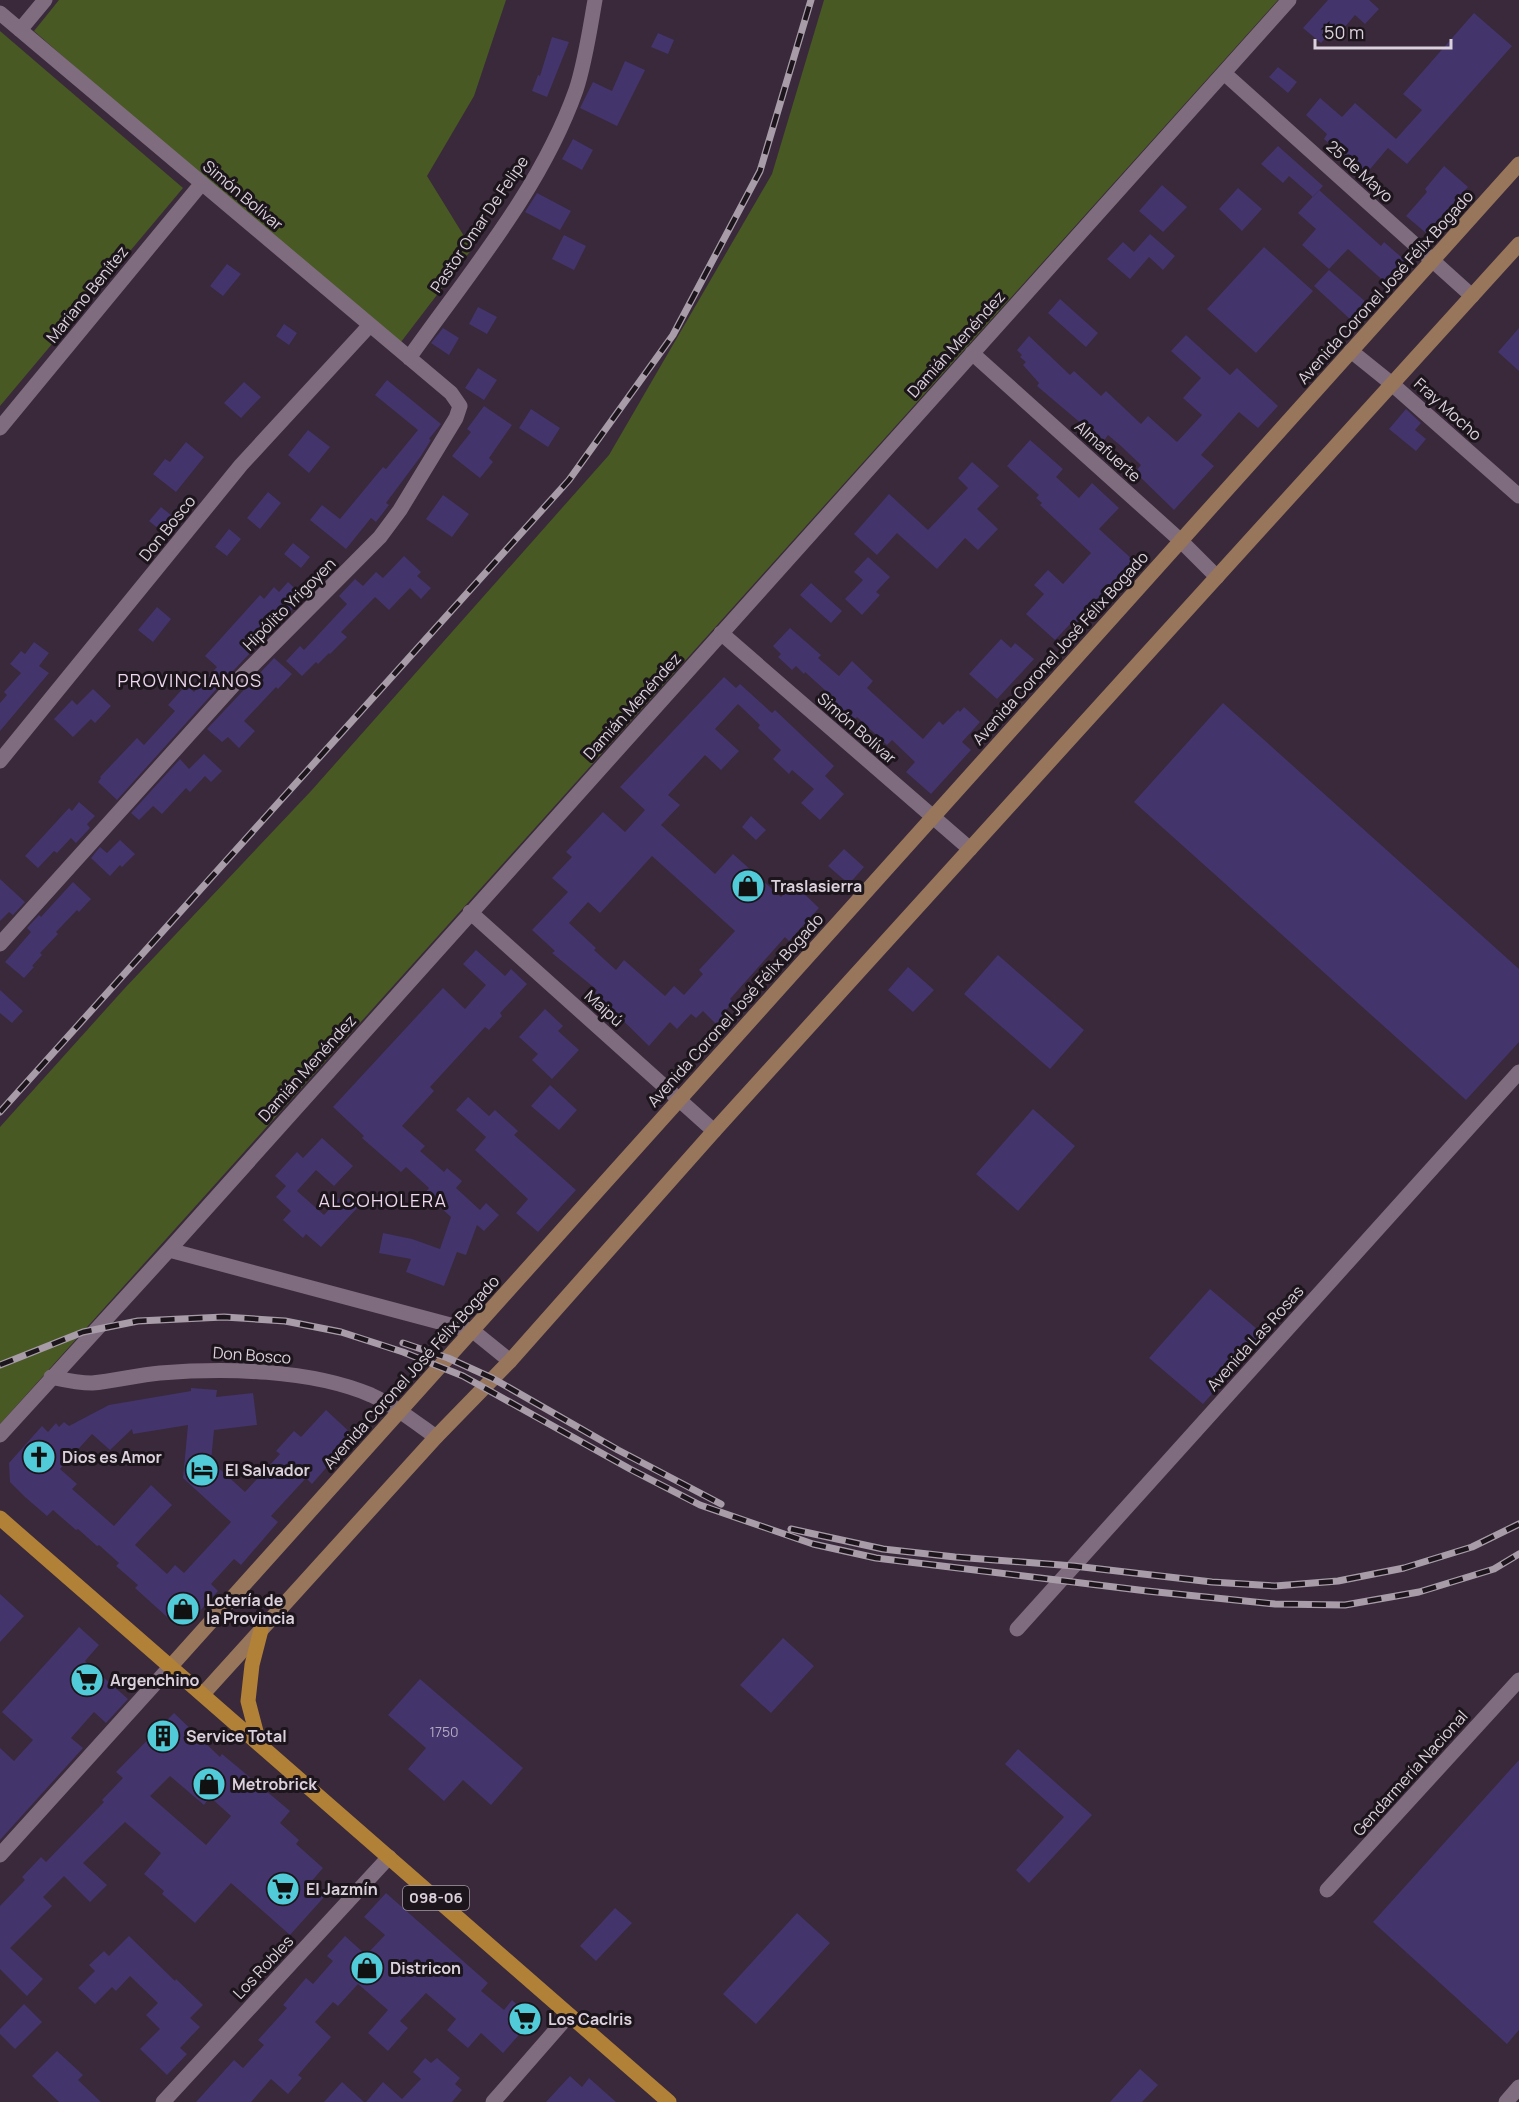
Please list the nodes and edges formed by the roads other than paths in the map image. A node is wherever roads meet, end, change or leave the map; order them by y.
1 (45, 0) edge
2 (595, 0) edge
3 (1289, 0) edge
4 (0, 13) edge
5 (20, 30) junction
6 (1224, 73) junction
7 (1519, 164) edge
8 (202, 183) junction
9 (1519, 244) edge
10 (1432, 260) junction
11 (1472, 296) junction
12 (370, 325) junction
13 (1351, 351) junction
14 (972, 353) junction
15 (408, 358) junction
16 (1392, 384) junction
17 (460, 406) joint
18 (0, 428) edge
19 (1519, 496) edge
20 (1181, 541) junction
21 (1217, 577) junction
22 (721, 633) junction
23 (0, 761) edge
24 (932, 818) junction
25 (969, 849) junction
26 (470, 912) junction
27 (1, 940) edge
28 (1519, 1072) edge
29 (680, 1099) junction
30 (714, 1131) junction
31 (169, 1250) junction
32 (472, 1331) junction
33 (510, 1361) junction
34 (51, 1377) junction
35 (400, 1411) junction
36 (0, 1435) edge
37 (436, 1437) junction
38 (0, 1518) edge
39 (1017, 1629) dead end
40 (261, 1630) junction
41 (171, 1666) junction
42 (1519, 1680) edge
43 (203, 1694) junction
44 (259, 1743) junction
45 (0, 1855) edge
46 (389, 1857) junction
47 (1327, 1890) dead end
48 (569, 2015) junction
49 (1519, 2087) edge
50 (163, 2102) edge
51 (493, 2102) edge
52 (669, 2102) edge
53 (1506, 2102) edge

1 - 5 street
2 - 15 street, Pastor Omar De Felipe
3 - 6 street, Damián Menéndez
4 - 5 street, Simón Bolívar
5 - 8 street, Simón Bolívar
6 - 10 street, 25 de Mayo
6 - 14 street, Damián Menéndez
7 - 10 main road, Avenida Coronel José Félix Bogado
8 - 12 street, Simón Bolívar
8 - 18 street, Mariano Benítez
9 - 11 main road
10 - 11 street, 25 de Mayo
10 - 13 main road, Avenida Coronel José Félix Bogado
11 - 16 main road
12 - 15 street, Simón Bolívar
12 - 23 street, Don Bosco
13 - 16 street, Fray Mocho
13 - 20 main road, Avenida Coronel José Félix Bogado
14 - 20 street, Almafuerte
14 - 22 street, Damián Menéndez
15 - 17 street, Simón Bolívar
16 - 19 street, Fray Mocho
16 - 21 main road
17 - 27 street, Hipólito Yrigoyen
20 - 21 street, Almafuerte
20 - 24 main road, Avenida Coronel José Félix Bogado
21 - 25 main road
22 - 24 street, Simón Bolívar
22 - 26 street, Damián Menéndez
24 - 25 street, Simón Bolívar
24 - 29 main road, Avenida Coronel José Félix Bogado
25 - 30 main road
26 - 29 street, Maipú
26 - 31 street, Damián Menéndez
28 - 39 street, Avenida Las Rosas
29 - 30 street, Maipú
29 - 32 main road, Avenida Coronel José Félix Bogado
30 - 33 main road
31 - 32 street
31 - 34 street, Damián Menéndez
32 - 33 street
32 - 35 main road, Avenida Coronel José Félix Bogado
33 - 37 main road
34 - 35 street, Don Bosco
34 - 36 street, Damián Menéndez
35 - 37 street, Don Bosco
35 - 41 main road, Avenida Coronel José Félix Bogado
37 - 40 main road
38 - 41 main road
40 - 43 main road
40 - 44 main road
41 - 43 main road
41 - 45 street
42 - 47 street, Gendarmería Nacional
43 - 44 main road, 098-06
44 - 46 main road, 098-06
46 - 48 main road, 098-06
46 - 50 street, Los Robles
48 - 51 street
48 - 52 main road, 098-06
49 - 53 street

